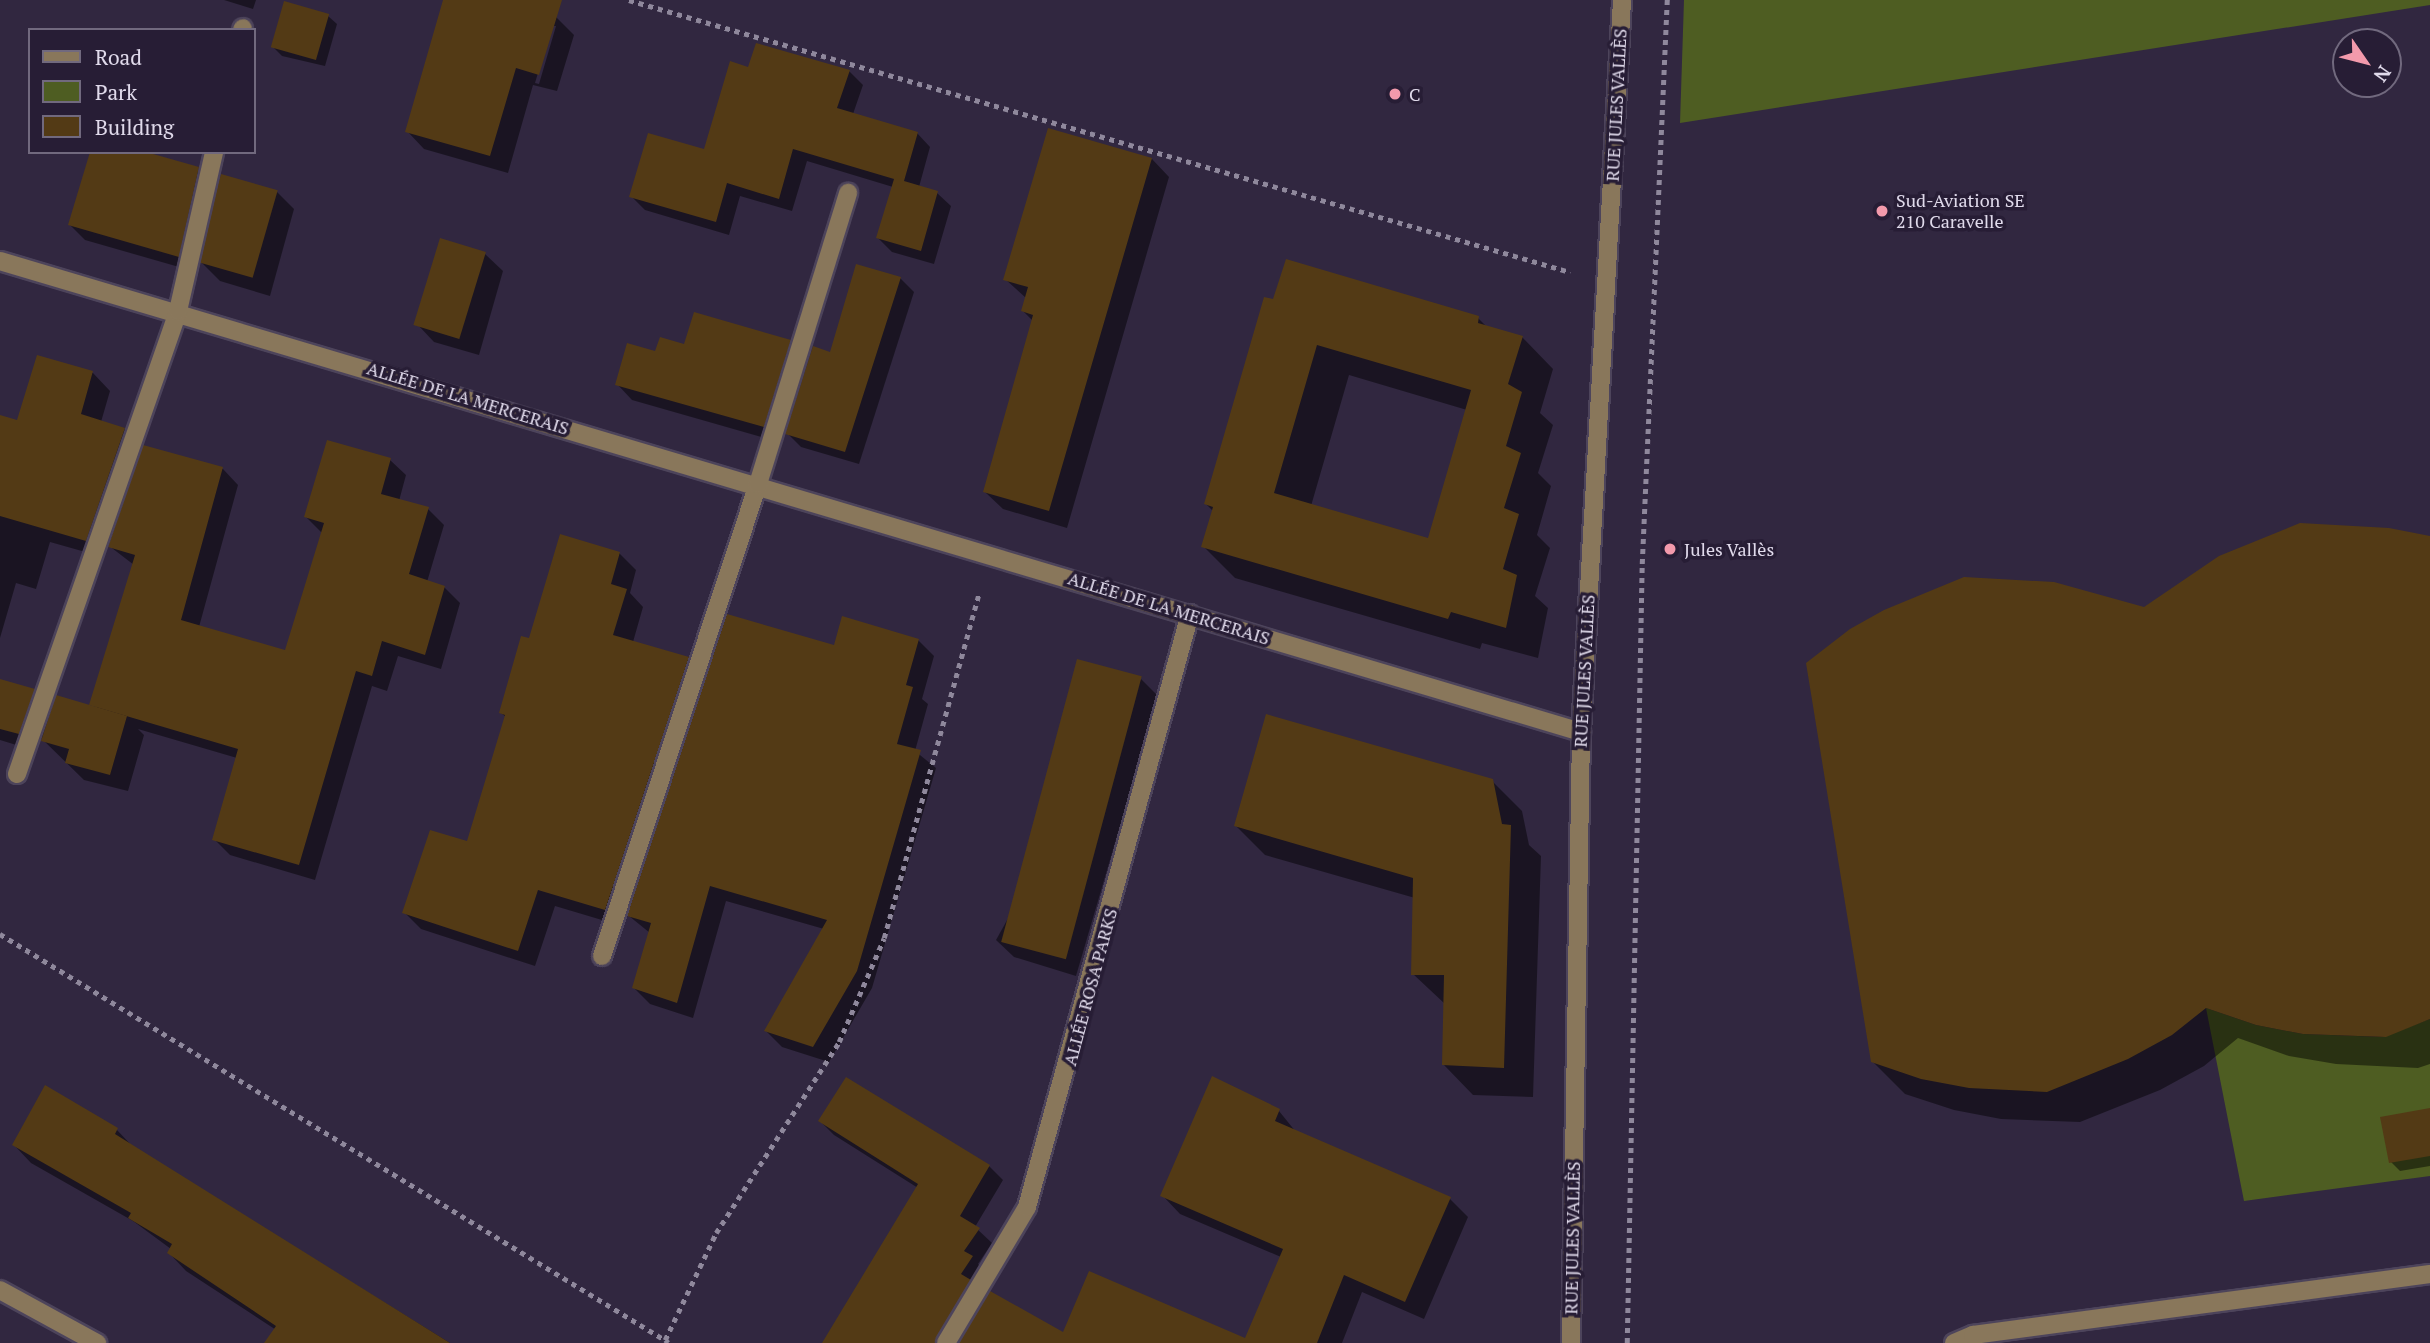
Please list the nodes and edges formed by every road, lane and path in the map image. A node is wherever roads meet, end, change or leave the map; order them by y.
1 (629, 0) edge
2 (1622, 0) edge
3 (1667, 0) edge
4 (214, 154) edge
5 (848, 194) dead end
6 (0, 261) edge
7 (1604, 282) junction
8 (178, 311) junction
9 (758, 484) junction
10 (989, 555) junction
11 (1189, 614) junction
12 (1581, 732) junction
13 (17, 774) dead end
14 (0, 934) edge
15 (602, 956) dead end
16 (2430, 1274) edge
17 (0, 1290) edge
18 (667, 1342) edge
19 (97, 1343) edge
20 (946, 1343) edge
21 (1571, 1343) edge
22 (1627, 1343) edge
23 (1954, 1343) edge

1 - 7 path
2 - 7 street, RUE JULES VALLÈS
3 - 22 path
4 - 8 street
5 - 9 street
6 - 8 street, ALLÉE DE LA MERCERAIS
7 - 12 street, RUE JULES VALLÈS
8 - 9 street, ALLÉE DE LA MERCERAIS
8 - 13 street
9 - 10 street, ALLÉE DE LA MERCERAIS
9 - 15 street
10 - 11 street, ALLÉE DE LA MERCERAIS
10 - 18 path
11 - 12 street, ALLÉE DE LA MERCERAIS
11 - 20 street, ALLÉE ROSA PARKS
12 - 21 street, RUE JULES VALLÈS
14 - 18 path
16 - 23 street
17 - 19 street

